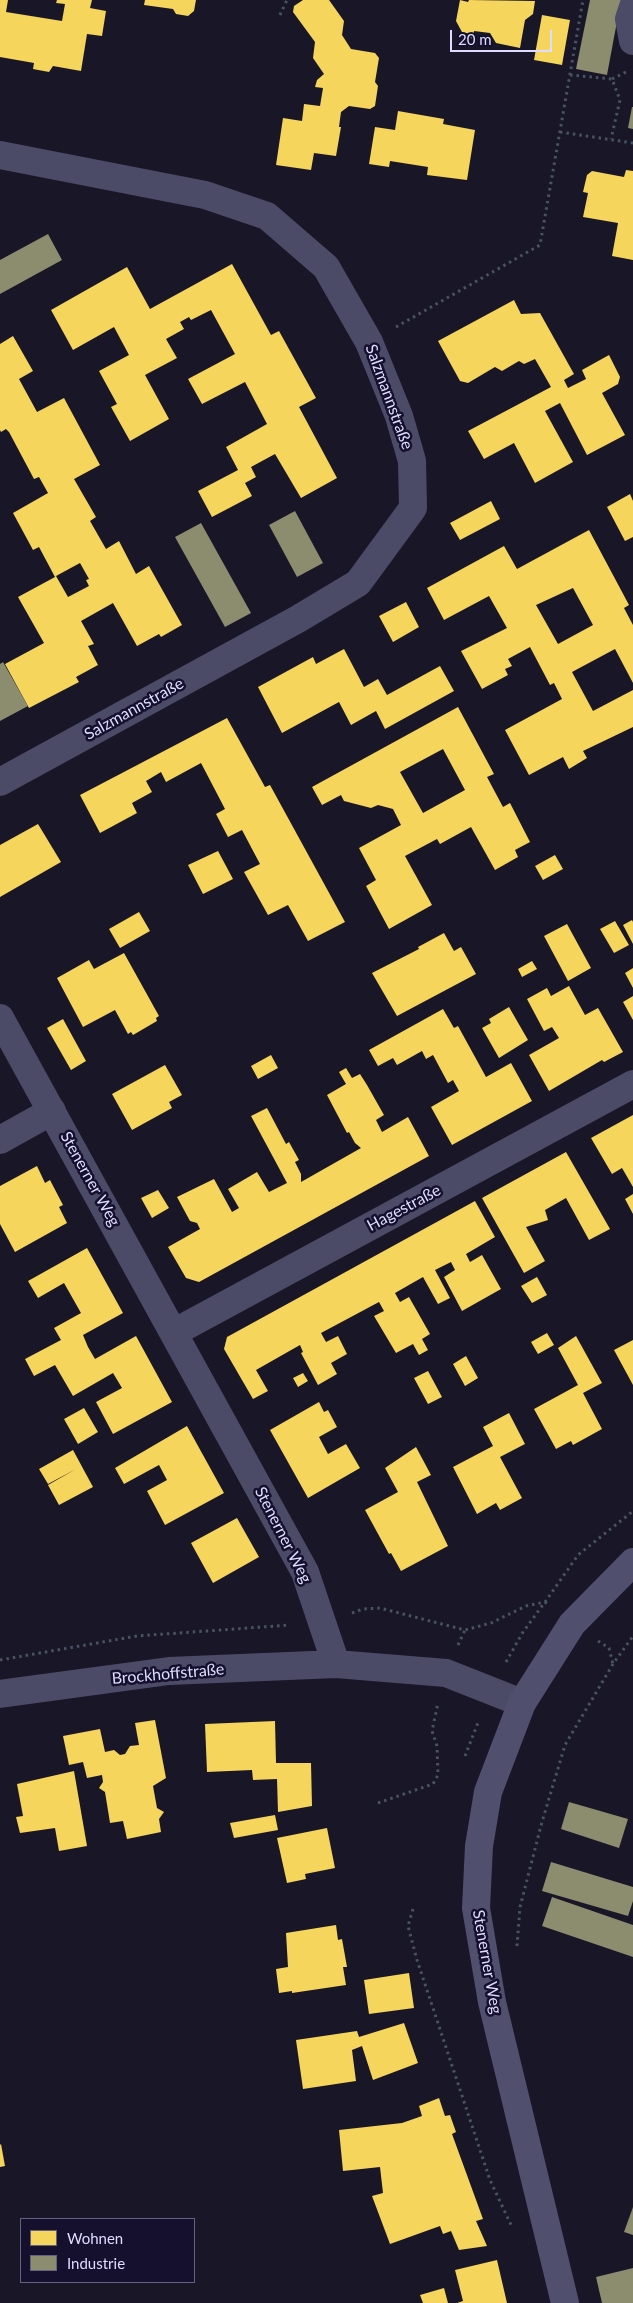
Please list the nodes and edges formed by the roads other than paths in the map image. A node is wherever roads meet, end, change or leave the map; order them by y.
1 (633, 7) edge
2 (633, 42) edge
3 (0, 155) edge
4 (0, 782) edge
5 (0, 1018) edge
6 (633, 1084) edge
7 (52, 1111) junction
8 (0, 1140) edge
9 (175, 1332) junction
10 (633, 1562) edge
11 (336, 1664) junction
12 (0, 1694) edge
13 (522, 1703) junction
14 (565, 2303) edge

1 - 2 street
3 - 4 street, Salzmannstraße
5 - 7 street, Stenerner Weg
6 - 9 street, Hagestraße
7 - 8 street
7 - 9 street, Stenerner Weg
9 - 11 street, Stenerner Weg
10 - 13 street, Stenerner Weg
11 - 12 street, Brockhoffstraße
11 - 13 street
13 - 14 street, Stenerner Weg

